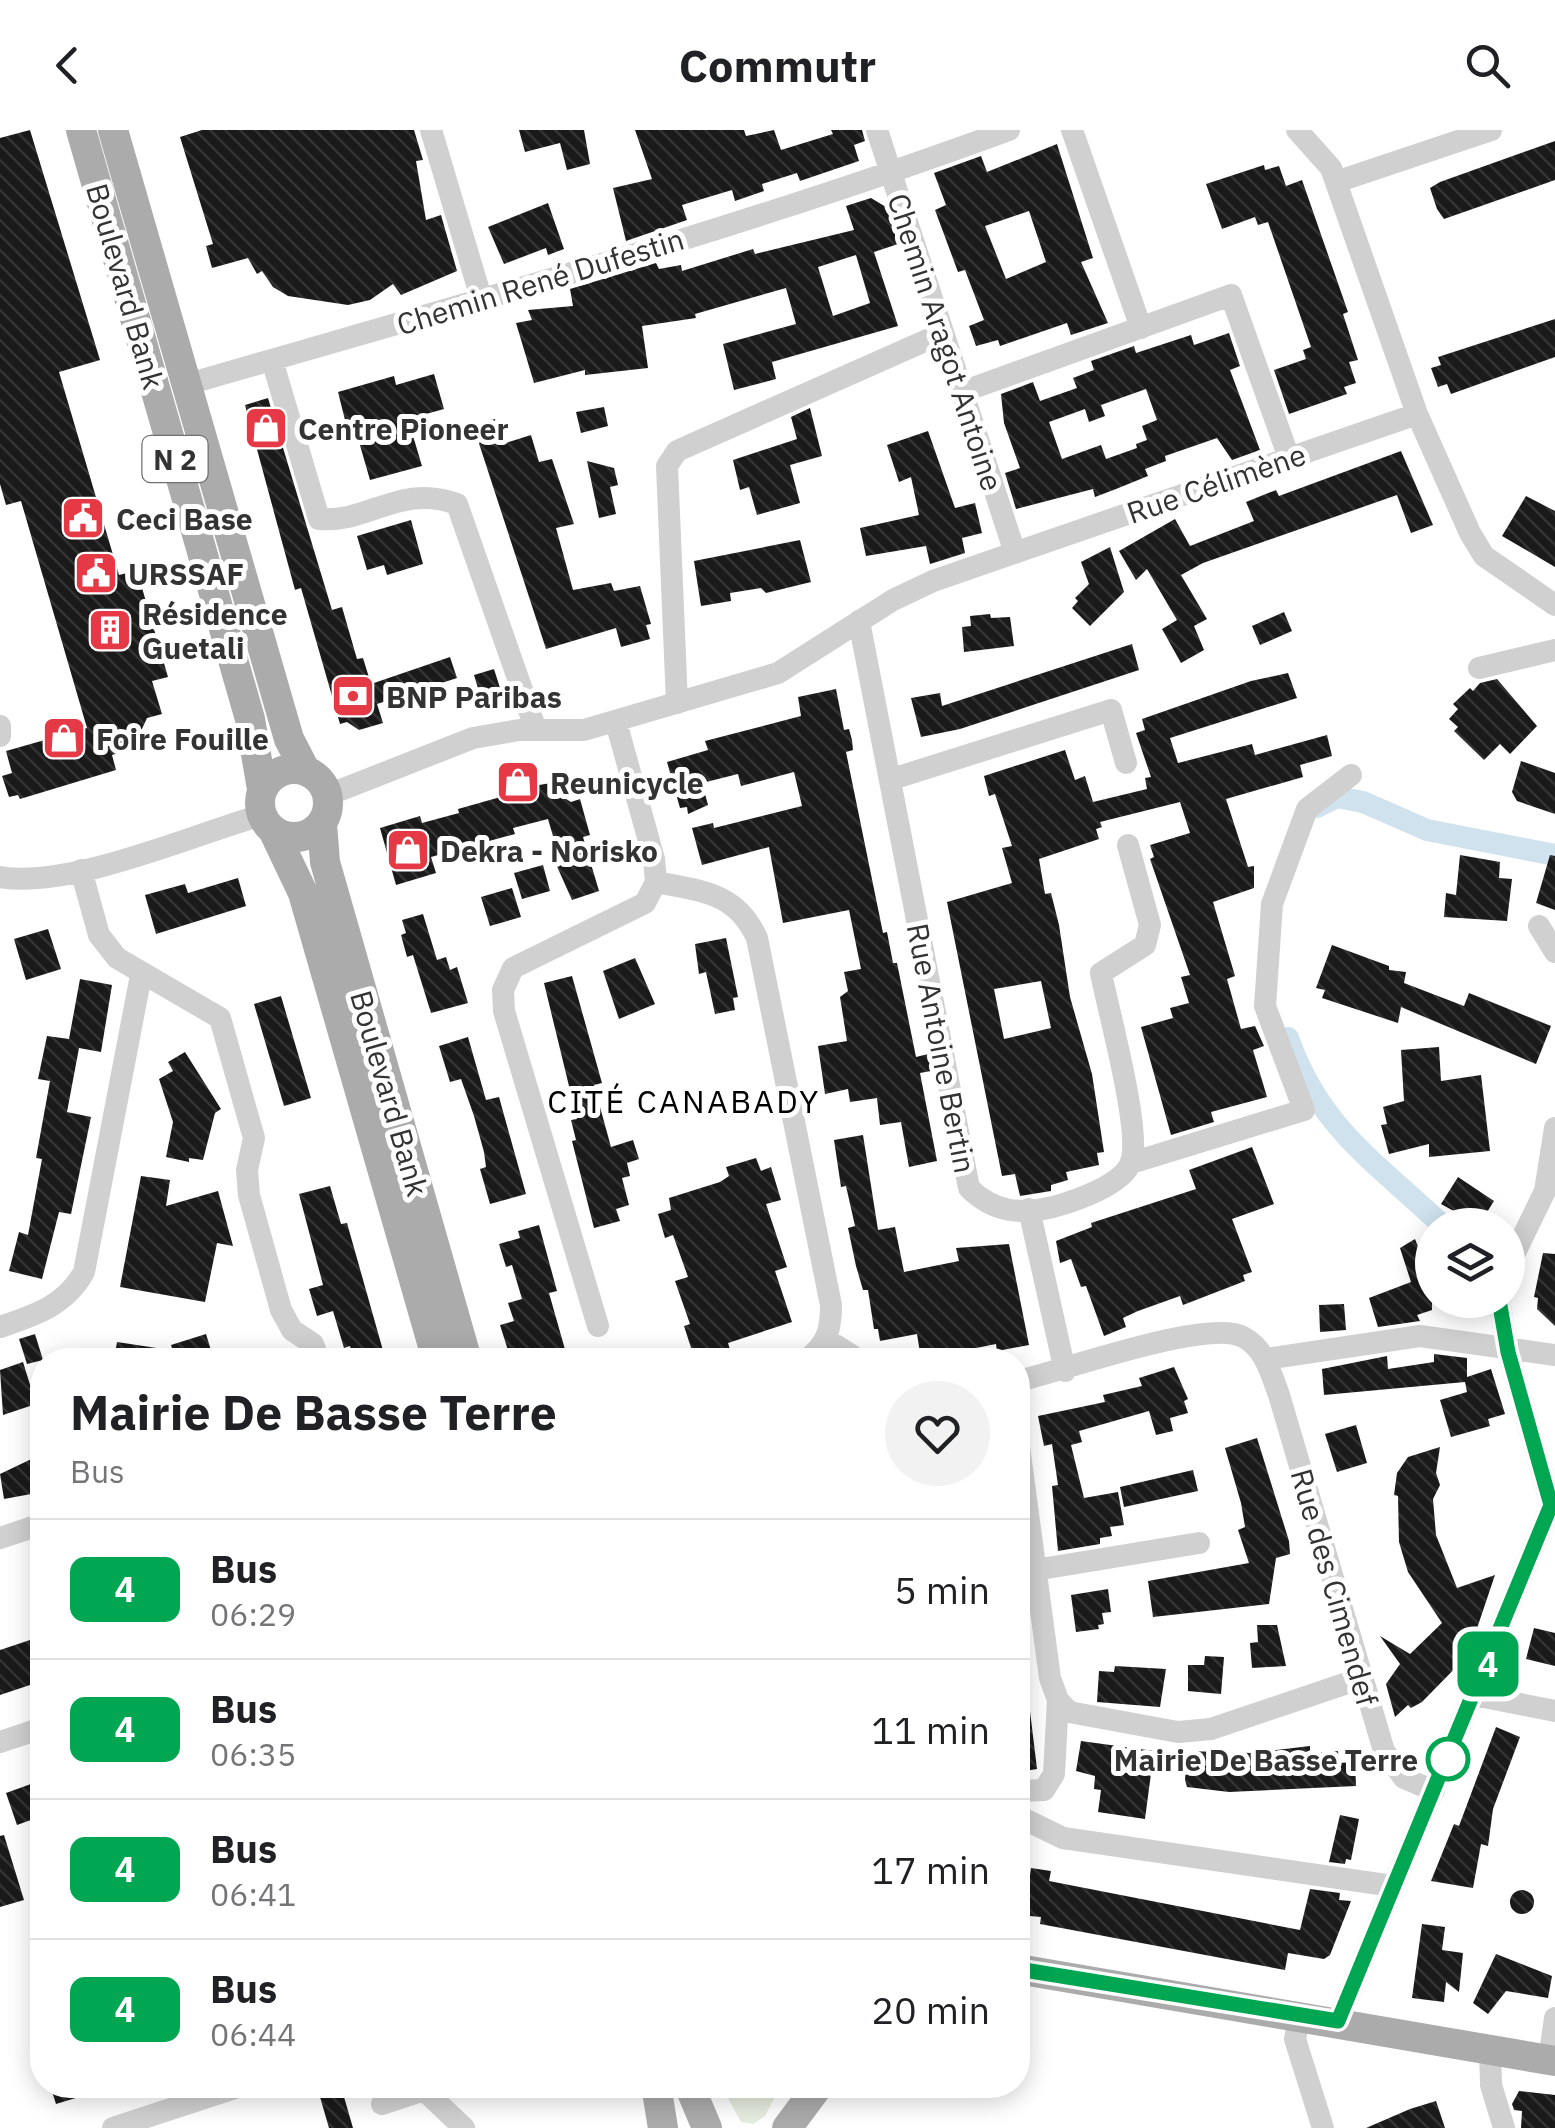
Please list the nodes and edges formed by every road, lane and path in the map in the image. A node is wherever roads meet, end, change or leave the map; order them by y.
1 (81, 130) edge
2 (113, 130) edge
3 (431, 130) edge
4 (877, 130) edge
5 (1010, 130) edge
6 (1072, 130) edge
7 (1297, 130) edge
8 (1491, 130) edge
9 (890, 174) junction
10 (1336, 182) junction
11 (482, 301) junction
12 (1141, 328) junction
13 (943, 333) junction
14 (272, 360) junction
15 (188, 384) junction
16 (962, 392) junction
17 (1418, 414) junction
18 (1289, 458) junction
19 (1016, 553) junction
20 (1555, 604) edge
21 (859, 621) junction
22 (1554, 655) edge
23 (1478, 668) dead end
24 (677, 703) junction
25 (616, 722) junction
26 (536, 730) junction
27 (1126, 763) dead end
28 (304, 770) junction
29 (1351, 775) dead end
30 (892, 779) junction
31 (325, 810) junction
32 (266, 811) junction
33 (1128, 846) dead end
34 (81, 870) junction
35 (0, 876) edge
36 (656, 882) junction
37 (1540, 926) dead end
38 (1555, 952) edge
39 (141, 975) junction
40 (1555, 1128) edge
41 (1131, 1163) junction
42 (1030, 1210) junction
43 (1525, 1233) edge
44 (1502, 1318) edge
45 (598, 1326) dead end
46 (0, 1327) edge
47 (826, 1339) junction
48 (314, 1348) edge
49 (434, 1348) edge
50 (464, 1348) edge
51 (817, 1348) edge
52 (840, 1348) edge
53 (1508, 1352) junction
54 (1555, 1355) edge
55 (1266, 1359) junction
56 (1065, 1371) junction
57 (1030, 1378) edge
58 (1546, 1446) edge
59 (30, 1528) edge
60 (1030, 1531) edge
61 (0, 1538) edge
62 (1199, 1543) dead end
63 (1035, 1570) junction
64 (1362, 1678) junction
65 (1474, 1695) junction
66 (1058, 1700) junction
67 (1555, 1711) edge
68 (30, 1732) edge
69 (0, 1742) edge
70 (1030, 1791) edge
71 (1434, 1791) junction
72 (1030, 1822) edge
73 (1394, 1886) junction
74 (1030, 1971) edge
75 (1300, 2014) junction
76 (1555, 2018) edge
77 (1338, 2021) junction
78 (1490, 2049) junction
79 (1552, 2060) edge
80 (213, 2098) edge
81 (398, 2098) edge
82 (436, 2098) edge
83 (658, 2098) edge
84 (694, 2098) edge
85 (810, 2098) edge
86 (818, 2098) edge
87 (382, 2104) dead end
88 (155, 2122) edge
89 (112, 2128) edge
90 (464, 2128) edge
91 (663, 2128) edge
92 (706, 2128) edge
93 (787, 2128) edge
94 (812, 2128) edge
95 (1323, 2128) edge
96 (1504, 2128) edge

1 - 32 main road, Boulevard Bank / N 2
2 - 15 main road, Boulevard Bank / N 2
3 - 11 street
4 - 9 street, Chemin Aragot Antoine
5 - 9 street, Chemin René Dufestin
6 - 12 street
7 - 10 street
8 - 10 street
9 - 11 street, Chemin René Dufestin
9 - 13 street, Chemin Aragot Antoine
10 - 17 street
11 - 14 street, Chemin René Dufestin
12 - 16 street
12 - 18 street
13 - 16 street, Chemin Aragot Antoine
13 - 24 street
14 - 15 street, Chemin René Dufestin
14 - 26 street
15 - 28 main road, Boulevard Bank / N 2
16 - 19 street, Chemin Aragot Antoine
17 - 18 street, Rue Célimène
17 - 20 street
18 - 19 street, Rue Célimène
19 - 21 street, Rue Célimène
21 - 24 street, Rue Célimène
21 - 30 street, Rue Antoine Bertin
22 - 23 street
24 - 25 street, Rue Célimène
25 - 26 street, Rue Célimène
25 - 36 street
26 - 31 street, Rue Célimène
27 - 30 street
28 - 31 main road, N 2
28 - 32 main road
29 - 41 street, Rue Antoine Bertin
30 - 42 street, Rue Antoine Bertin
31 - 32 main road
31 - 50 main road, Boulevard Bank
32 - 34 street
32 - 49 main road, Boulevard Bank / N 2
33 - 41 street
34 - 35 street
34 - 39 street
36 - 45 street
36 - 47 street
37 - 38 street
39 - 46 street
39 - 48 street
40 - 43 street
41 - 42 street, Rue Antoine Bertin
42 - 56 street
44 - 53 street
47 - 51 street
47 - 52 street
53 - 54 street
53 - 55 street
53 - 58 street
55 - 56 street
55 - 64 street, Rue des Cimendef
56 - 57 street
58 - 65 street
59 - 61 street
60 - 63 street
62 - 63 street
63 - 66 street
64 - 66 street
64 - 71 street, Rue des Cimendef
65 - 67 street
65 - 71 street
66 - 70 street
68 - 69 street
71 - 73 street
72 - 73 street
73 - 77 street
74 - 75 main road
75 - 77 main road
75 - 95 street
76 - 79 street
77 - 78 main road
78 - 79 main road
78 - 96 street
80 - 88 street
81 - 87 street
82 - 90 street
83 - 91 main road
84 - 92 main road
85 - 93 main road
86 - 94 main road
88 - 89 street

